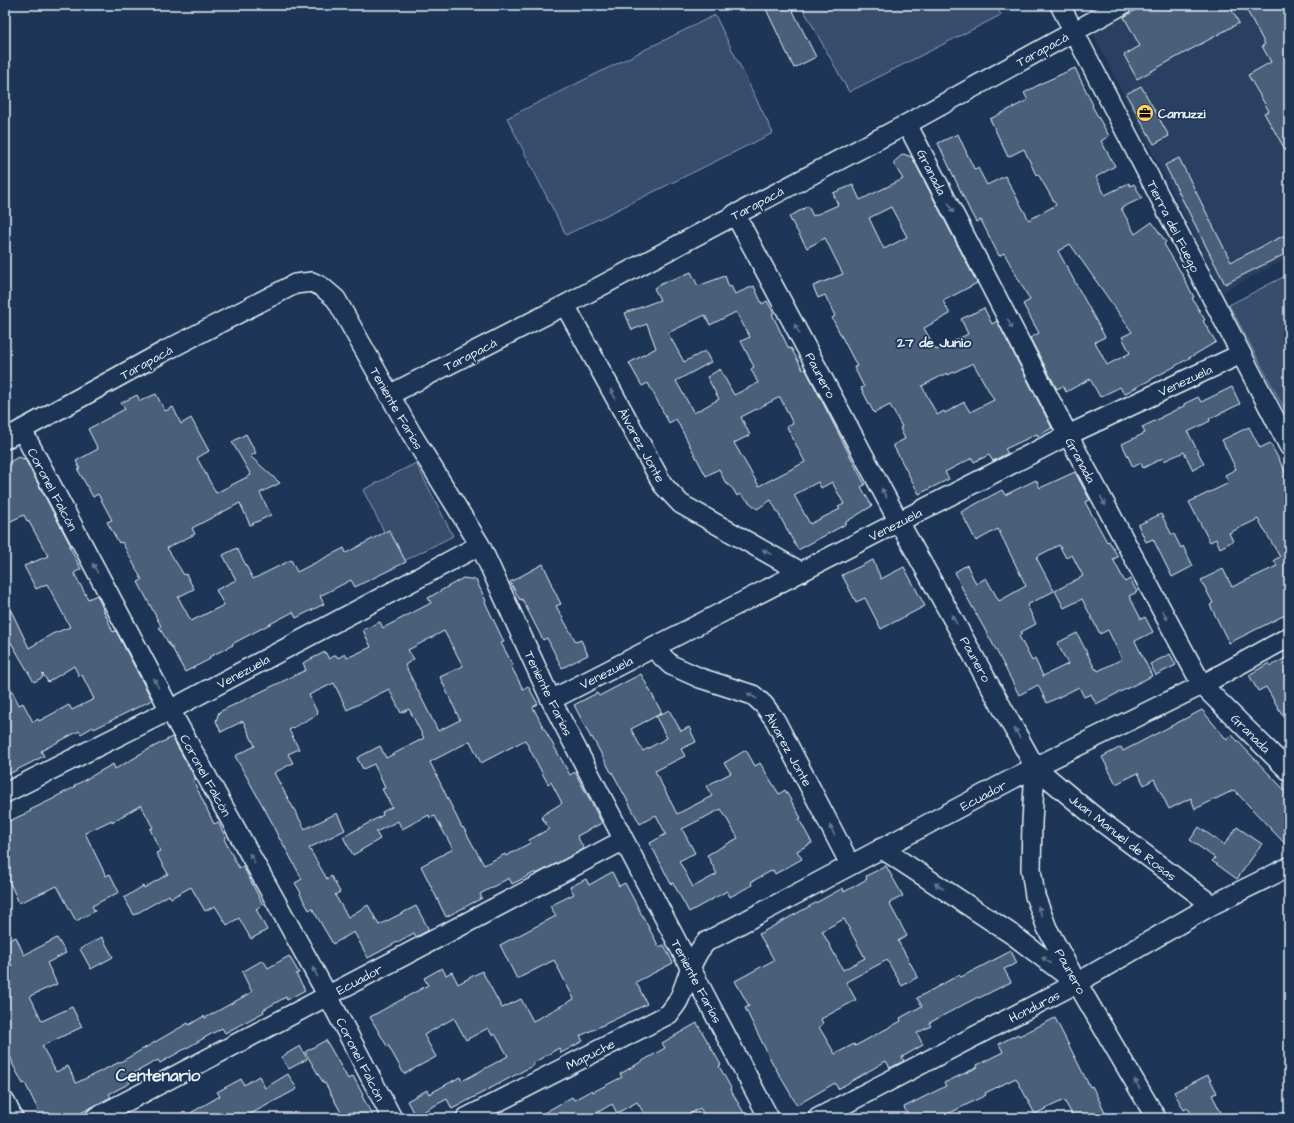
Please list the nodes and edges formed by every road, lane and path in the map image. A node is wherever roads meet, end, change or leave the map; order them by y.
1 (1060, 5) edge
2 (1122, 5) edge
3 (1074, 31) junction
4 (907, 124) junction
5 (735, 214) junction
6 (312, 282) joint
7 (565, 305) junction
8 (1241, 354) junction
9 (389, 395) junction
10 (22, 430) junction
11 (1068, 435) junction
12 (5, 439) edge
13 (1289, 446) edge
14 (899, 522) junction
15 (480, 545) junction
16 (801, 572) junction
17 (1289, 637) edge
18 (653, 648) junction
19 (1202, 685) junction
20 (551, 700) junction
21 (170, 710) junction
22 (1035, 767) junction
23 (1289, 771) edge
24 (5, 793) edge
25 (624, 840) junction
26 (880, 848) junction
27 (850, 864) junction
28 (1289, 867) edge
29 (1212, 905) junction
30 (690, 967) junction
31 (1077, 983) junction
32 (328, 996) junction
33 (5, 1102) edge
34 (13, 1118) edge
35 (95, 1118) edge
36 (392, 1118) edge
37 (466, 1118) edge
38 (770, 1118) edge
39 (818, 1118) edge
40 (1156, 1118) edge

1 - 3 street, Tierra del Fuego
2 - 3 street, Tarapacá
3 - 4 street, Tarapacá
3 - 8 street, Tierra del Fuego
4 - 5 street, Tarapacá
4 -> 11 street, Granada
5 - 7 street, Tarapacá
14 -> 5 street, Paunero
6 - 9 street, Teniente Farías
6 - 10 street, Tarapacá
7 - 9 street, Tarapacá
16 -> 7 street, Álvarez Jonte
8 - 11 street, Venezuela
8 - 13 street, Tierra del Fuego
9 - 15 street, Teniente Farías
10 - 12 street, Tarapacá
21 -> 10 street, Coronel Falcón
11 - 14 street, Venezuela
11 -> 19 street, Granada
14 - 16 street, Venezuela
22 -> 14 street, Paunero
15 - 20 street, Teniente Farías
15 - 21 street, Venezuela
16 - 18 street, Venezuela
17 - 19 street, Ecuador
18 - 20 street, Venezuela
27 -> 18 street, Álvarez Jonte
19 - 22 street, Ecuador
19 - 23 street, Granada
20 - 25 street, Teniente Farías
21 - 24 street, Venezuela
32 -> 21 street, Coronel Falcón
22 - 26 street, Ecuador
22 - 29 street, Juan Manuel de Rosas
31 -> 22 street, Paunero
25 - 30 street, Teniente Farías
25 - 32 street, Ecuador
26 - 27 street, Ecuador
31 -> 26 street
27 - 30 street, Ecuador
28 - 29 street, Honduras
29 - 31 street, Honduras
30 - 37 street, Mapuche
30 - 38 street, Teniente Farías
31 - 39 street, Honduras
40 -> 31 street, Paunero
32 - 35 street, Ecuador
32 - 36 street, Coronel Falcón
33 - 34 street

